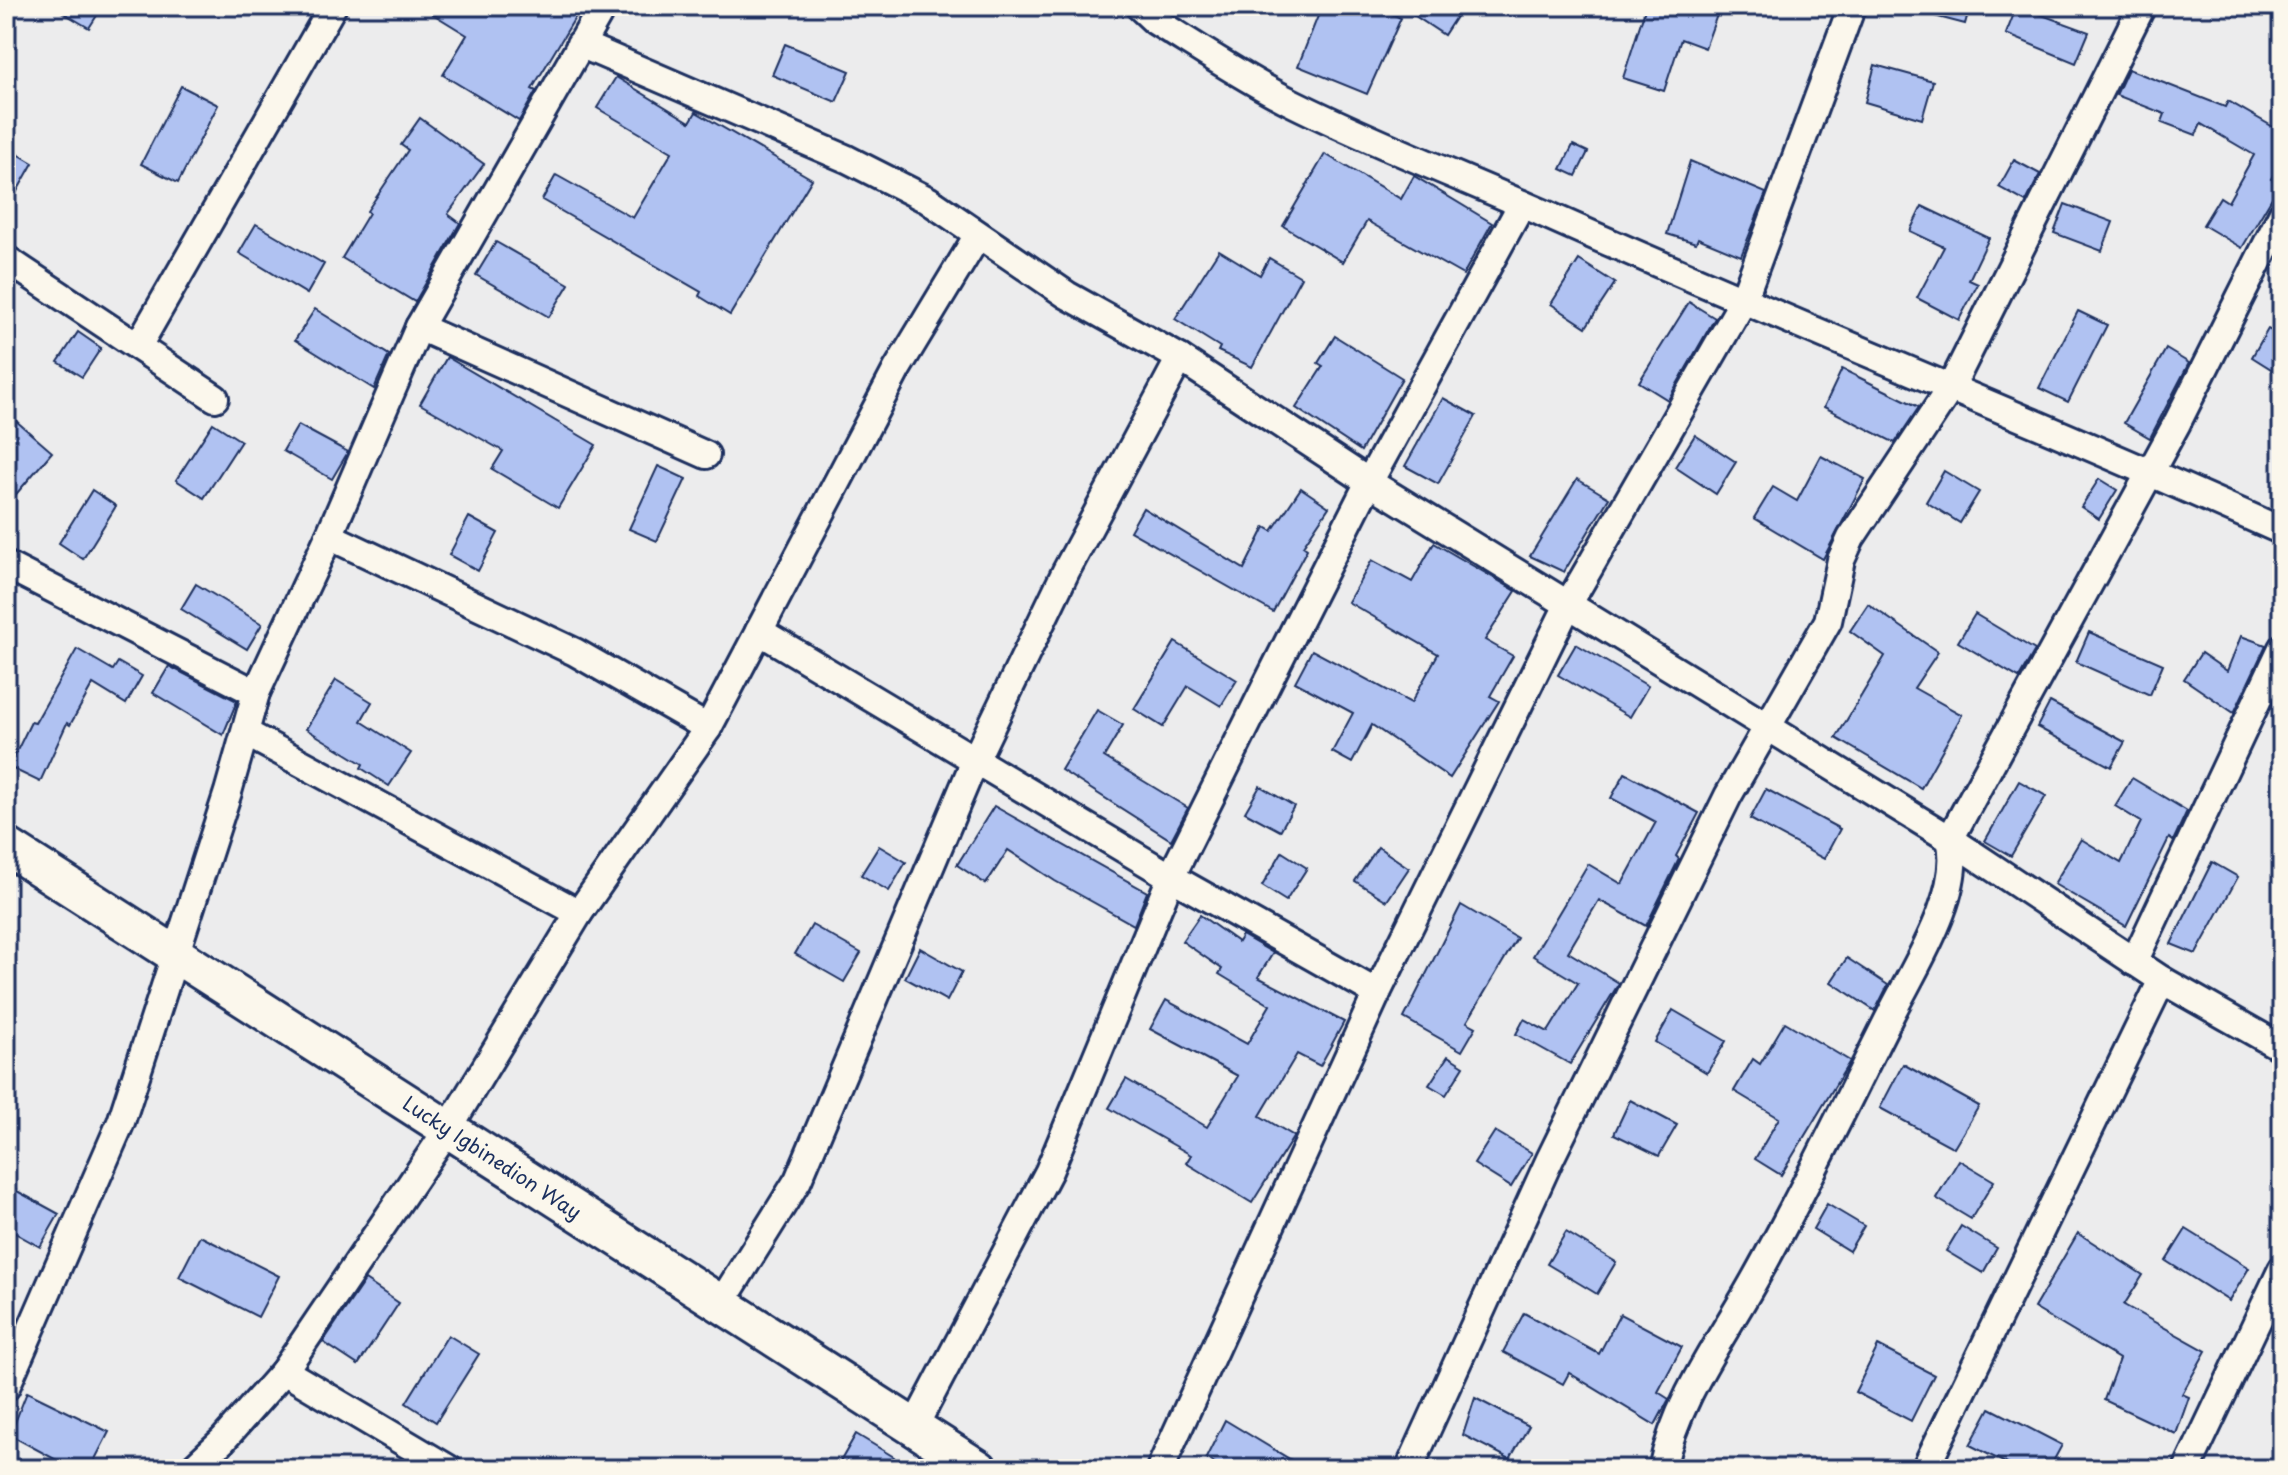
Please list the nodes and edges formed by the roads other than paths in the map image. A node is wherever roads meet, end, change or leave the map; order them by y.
1 (333, 6) edge
2 (603, 6) edge
3 (1139, 6) edge
4 (1852, 6) edge
5 (2142, 6) edge
6 (580, 44) junction
7 (1522, 204) junction
8 (2282, 214) edge
9 (978, 235) junction
10 (6, 259) edge
11 (1742, 303) junction
12 (419, 327) junction
13 (138, 346) junction
14 (1180, 358) junction
15 (1951, 387) junction
16 (215, 398) dead end
17 (706, 455) dead end
18 (2151, 472) junction
19 (1369, 482) junction
20 (2282, 531) edge
21 (329, 536) junction
22 (6, 565) edge
23 (1569, 603) junction
24 (759, 631) junction
25 (2282, 648) edge
26 (256, 693) junction
27 (1766, 727) junction
28 (708, 728) junction
29 (246, 733) junction
30 (976, 758) junction
31 (1950, 839) junction
32 (6, 846) edge
33 (1171, 877) junction
34 (579, 913) junction
35 (174, 953) junction
36 (2134, 962) junction
37 (2162, 980) junction
38 (1377, 993) junction
39 (2282, 1048) edge
40 (448, 1129) junction
41 (2282, 1269) edge
42 (720, 1305) junction
43 (284, 1371) junction
44 (6, 1387) edge
45 (913, 1429) junction
46 (192, 1469) edge
47 (449, 1469) edge
48 (979, 1469) edge
49 (1160, 1469) edge
50 (1409, 1469) edge
51 (1662, 1469) edge
52 (1925, 1469) edge
53 (2187, 1469) edge

1 - 13 street
2 - 6 street
3 - 7 street
4 - 11 street
5 - 15 street
6 - 9 street
6 - 12 street
7 - 11 street
7 - 19 street
8 - 18 street
9 - 14 street
9 - 24 street
10 - 13 street
11 - 15 street
11 - 23 street
12 - 17 street
12 - 21 street
13 - 16 street
14 - 19 street
14 - 30 street
15 - 18 street
15 - 27 street
18 - 20 street
18 - 31 street
19 - 23 street
19 - 33 street
21 - 26 street
21 - 28 street
22 - 26 street
23 - 27 street
23 - 38 street
24 - 28 street
24 - 30 street
25 - 36 street
26 - 29 street
27 - 31 street
27 - 50 street
28 - 34 street
29 - 34 street
29 - 35 street
30 - 33 street
30 - 42 street
31 - 36 street
31 - 51 street
32 - 35 street, Lucky Igbinedion Way
33 - 38 street
33 - 45 street
34 - 40 street
35 - 40 street, Lucky Igbinedion Way
35 - 44 street
36 - 37 street
37 - 39 street
37 - 52 street
38 - 49 street
40 - 42 street, Lucky Igbinedion Way
40 - 43 street
41 - 53 street
42 - 45 street, Lucky Igbinedion Way
43 - 46 street
43 - 47 street
45 - 48 street, Lucky Igbinedion Way

